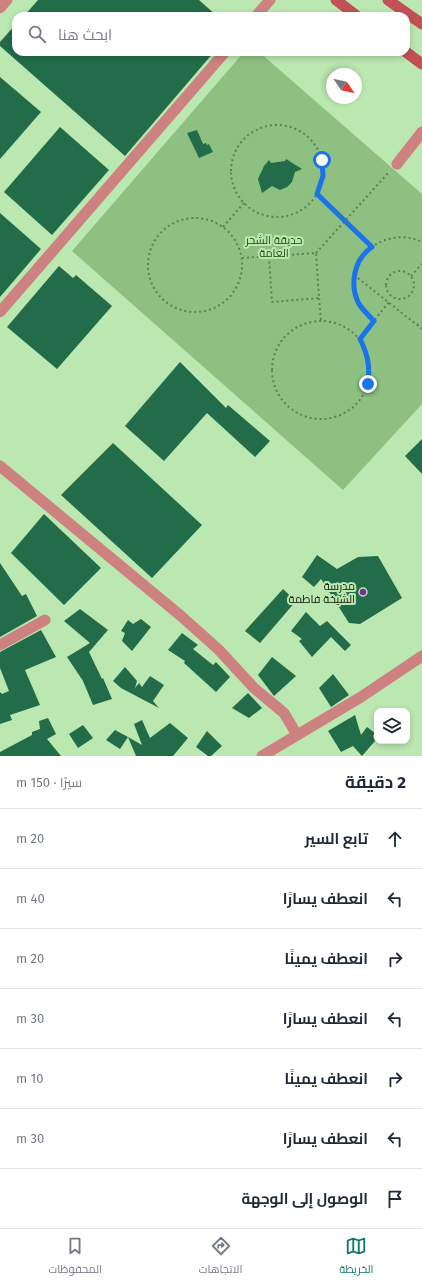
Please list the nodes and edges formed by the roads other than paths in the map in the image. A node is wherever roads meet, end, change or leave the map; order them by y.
1 (7, 0) edge
2 (270, 0) edge
3 (336, 0) edge
4 (388, 0) edge
5 (0, 8) edge
6 (260, 12) edge
7 (352, 12) edge
8 (405, 12) edge
9 (410, 16) edge
10 (422, 24) edge
11 (410, 55) edge
12 (222, 56) edge
13 (422, 64) edge
14 (422, 132) edge
15 (397, 164) road end
16 (0, 312) edge
17 (0, 466) edge
18 (45, 620) dead end
19 (0, 645) edge
20 (422, 656) edge
21 (297, 735) junction
22 (262, 756) edge

1 - 5 street
2 - 6 street
3 - 7 main road
4 - 8 main road
9 - 10 main road
11 - 13 main road
12 - 16 street
14 - 15 street
17 - 21 street
18 - 19 street
20 - 21 street
21 - 22 street

